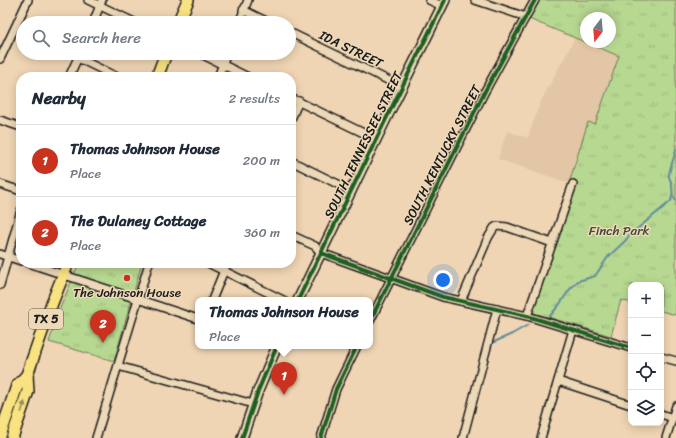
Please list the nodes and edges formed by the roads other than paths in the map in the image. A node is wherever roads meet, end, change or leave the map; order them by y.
1 (28, 0) edge
2 (88, 0) edge
3 (188, 0) edge
4 (248, 0) edge
5 (429, 0) edge
6 (475, 0) edge
7 (535, 0) edge
8 (101, 3) edge
9 (444, 3) edge
10 (243, 10) junction
11 (20, 16) edge
12 (95, 16) edge
13 (124, 16) edge
14 (181, 16) edge
15 (241, 16) edge
16 (255, 16) edge
17 (526, 17) junction
18 (16, 25) edge
19 (296, 35) edge
20 (0, 59) edge
21 (77, 60) edge
22 (86, 60) edge
23 (163, 60) edge
24 (213, 60) edge
25 (225, 60) edge
26 (223, 65) junction
27 (71, 72) edge
28 (108, 72) edge
29 (159, 72) edge
30 (220, 72) edge
31 (238, 72) edge
32 (402, 87) junction
33 (296, 100) edge
34 (299, 102) junction
35 (296, 108) edge
36 (0, 120) edge
37 (16, 125) edge
38 (376, 139) junction
39 (296, 163) edge
40 (0, 184) edge
41 (573, 184) dead end
42 (16, 189) edge
43 (352, 191) junction
44 (16, 228) edge
45 (296, 237) edge
46 (552, 244) junction
47 (321, 253) junction
48 (0, 254) edge
49 (8, 257) junction
50 (16, 259) edge
51 (43, 268) edge
52 (66, 268) edge
53 (147, 268) edge
54 (219, 268) edge
55 (224, 270) junction
56 (63, 275) junction
57 (392, 278) junction
58 (0, 285) edge
59 (213, 297) edge
60 (277, 297) edge
61 (299, 297) edge
62 (138, 299) junction
63 (461, 301) junction
64 (497, 309) junction
65 (373, 315) edge
66 (527, 316) junction
67 (195, 318) edge
68 (573, 330) junction
69 (628, 347) edge
70 (276, 349) edge
71 (356, 349) edge
72 (664, 358) edge
73 (676, 361) edge
74 (118, 366) junction
75 (27, 375) junction
76 (558, 382) junction
77 (253, 404) junction
78 (628, 404) edge
79 (676, 406) edge
80 (664, 415) edge
81 (672, 418) junction
82 (0, 436) edge
83 (12, 438) edge
84 (96, 438) edge
85 (242, 438) edge
86 (322, 438) edge
87 (463, 438) edge
88 (541, 438) edge
89 (666, 438) edge

1 - 11 street
2 - 8 street
3 - 14 main road
4 - 10 street
5 - 9 street
6 - 17 street
7 - 17 street, SOUTH KENTUCKY STREET
8 - 12 street
8 - 13 street
9 - 32 street, SOUTH TENNESSEE STREET
10 - 15 street
10 - 16 street
17 - 57 street, SOUTH KENTUCKY STREET
18 - 20 street
19 - 32 street, IDA STREET
21 - 27 street
22 - 28 street
23 - 29 main road
24 - 26 street
25 - 26 street
26 - 30 street
26 - 31 street
32 - 38 street, SOUTH TENNESSEE STREET
33 - 34 street
34 - 35 street
34 - 38 street
36 - 37 street
38 - 43 street, SOUTH TENNESSEE STREET
39 - 43 street
40 - 42 street
41 - 46 street
43 - 47 street, SOUTH TENNESSEE STREET
44 - 49 street
45 - 47 street
46 - 63 street
46 - 66 street
47 - 57 street
47 - 61 street, SOUTH TENNESSEE STREET
48 - 49 street
49 - 50 street
49 - 58 street
51 - 56 street
52 - 56 main road, TX 5
53 - 62 street
54 - 55 street
55 - 59 street
55 - 60 street
56 - 62 street
56 - 75 main road, TX 5
57 - 63 street
57 - 65 street, SOUTH KENTUCKY STREET
62 - 67 street
62 - 74 street
63 - 64 street
64 - 66 street
64 - 87 street
66 - 68 street
68 - 69 street
68 - 76 street
70 - 77 street
71 - 86 street
72 - 73 street
74 - 77 street
74 - 84 street
75 - 82 main road, TX 5
83 -> 75 main road, TX 5
76 - 78 street
76 - 88 street
77 - 85 street
79 - 81 street
80 - 81 street
81 - 89 street

